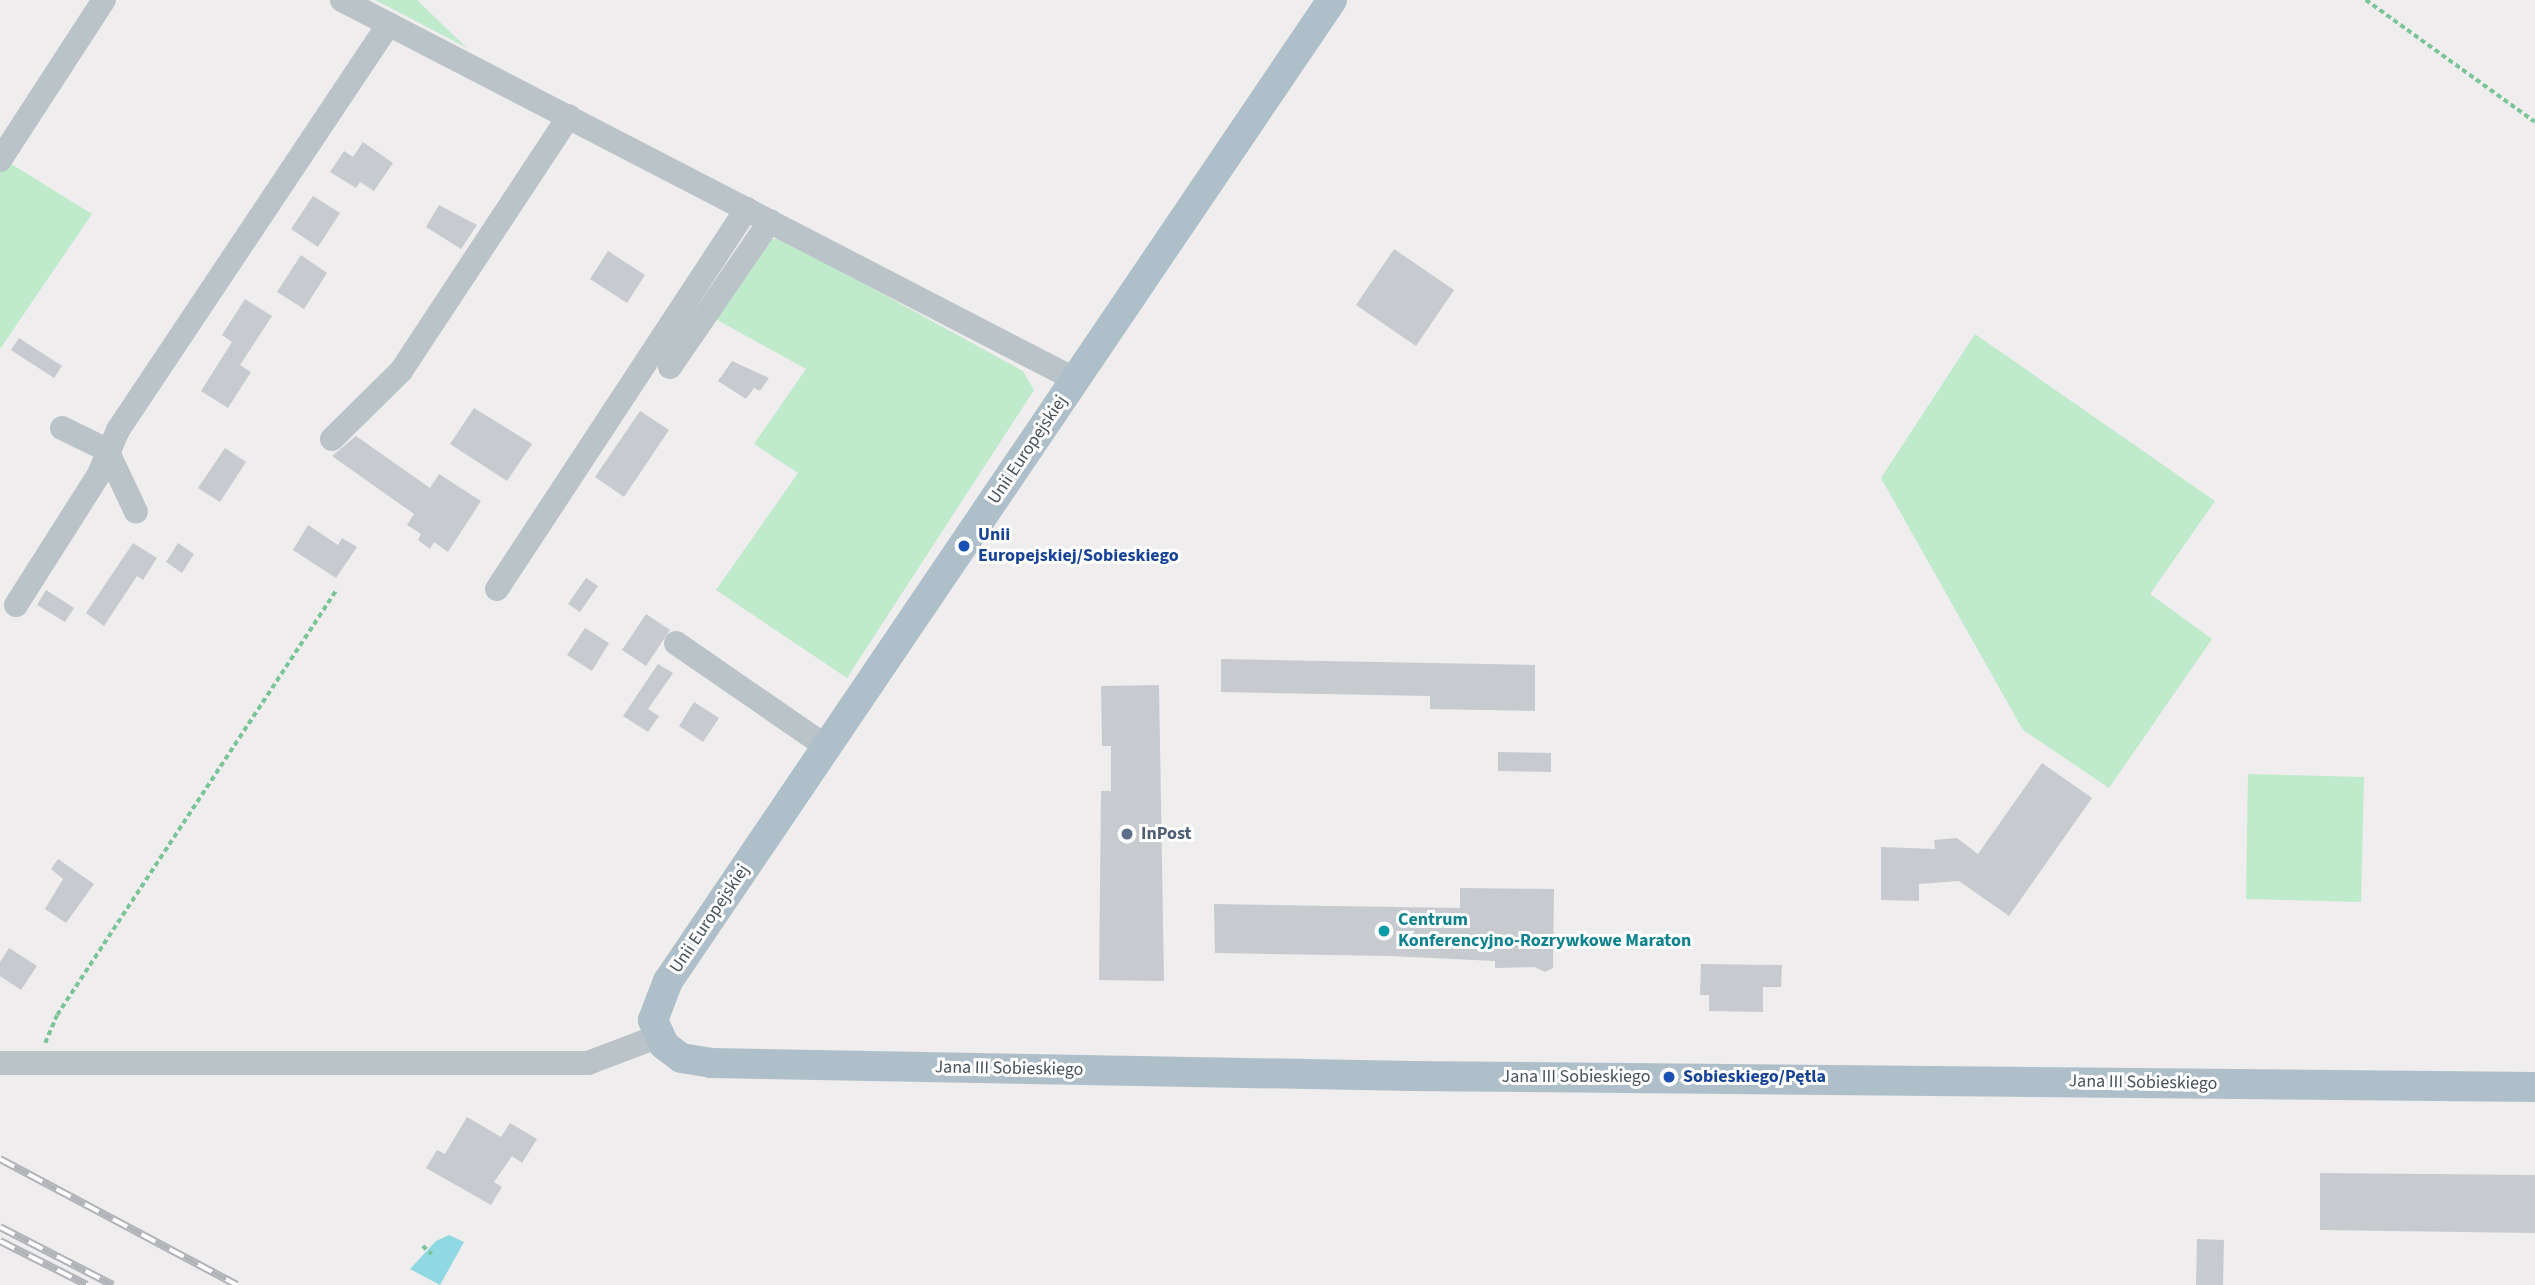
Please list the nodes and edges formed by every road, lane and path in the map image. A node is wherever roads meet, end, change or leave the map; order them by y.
1 (104, 0) edge
2 (342, 0) edge
3 (1332, 0) edge
4 (2366, 0) edge
5 (389, 24) junction
6 (569, 116) junction
7 (2535, 122) edge
8 (0, 160) edge
9 (747, 209) junction
10 (770, 220) junction
11 (670, 367) dead end
12 (1076, 380) junction
13 (61, 428) dead end
14 (331, 439) dead end
15 (107, 450) junction
16 (136, 512) dead end
17 (337, 589) dead end
18 (496, 589) dead end
19 (16, 605) dead end
20 (676, 643) dead end
21 (827, 747) junction
22 (662, 1041) junction
23 (37, 1061) junction
24 (0, 1063) edge
25 (2535, 1087) edge
26 (423, 1246) dead end
27 (432, 1254) dead end

1 - 8 street
2 - 5 street
3 - 12 main road, Unii Europejskiej
4 - 7 path
5 - 6 street
5 - 15 street
6 - 9 street
6 - 14 street
9 - 10 street
9 - 18 street
10 - 11 street
10 - 12 street
12 - 21 main road, Unii Europejskiej
13 - 15 street
15 - 16 street
15 - 19 street
17 - 23 path
20 - 21 street
21 - 22 main road, Unii Europejskiej
22 - 23 street
22 - 25 main road, Jana III Sobieskiego
23 - 24 street
26 - 27 path

